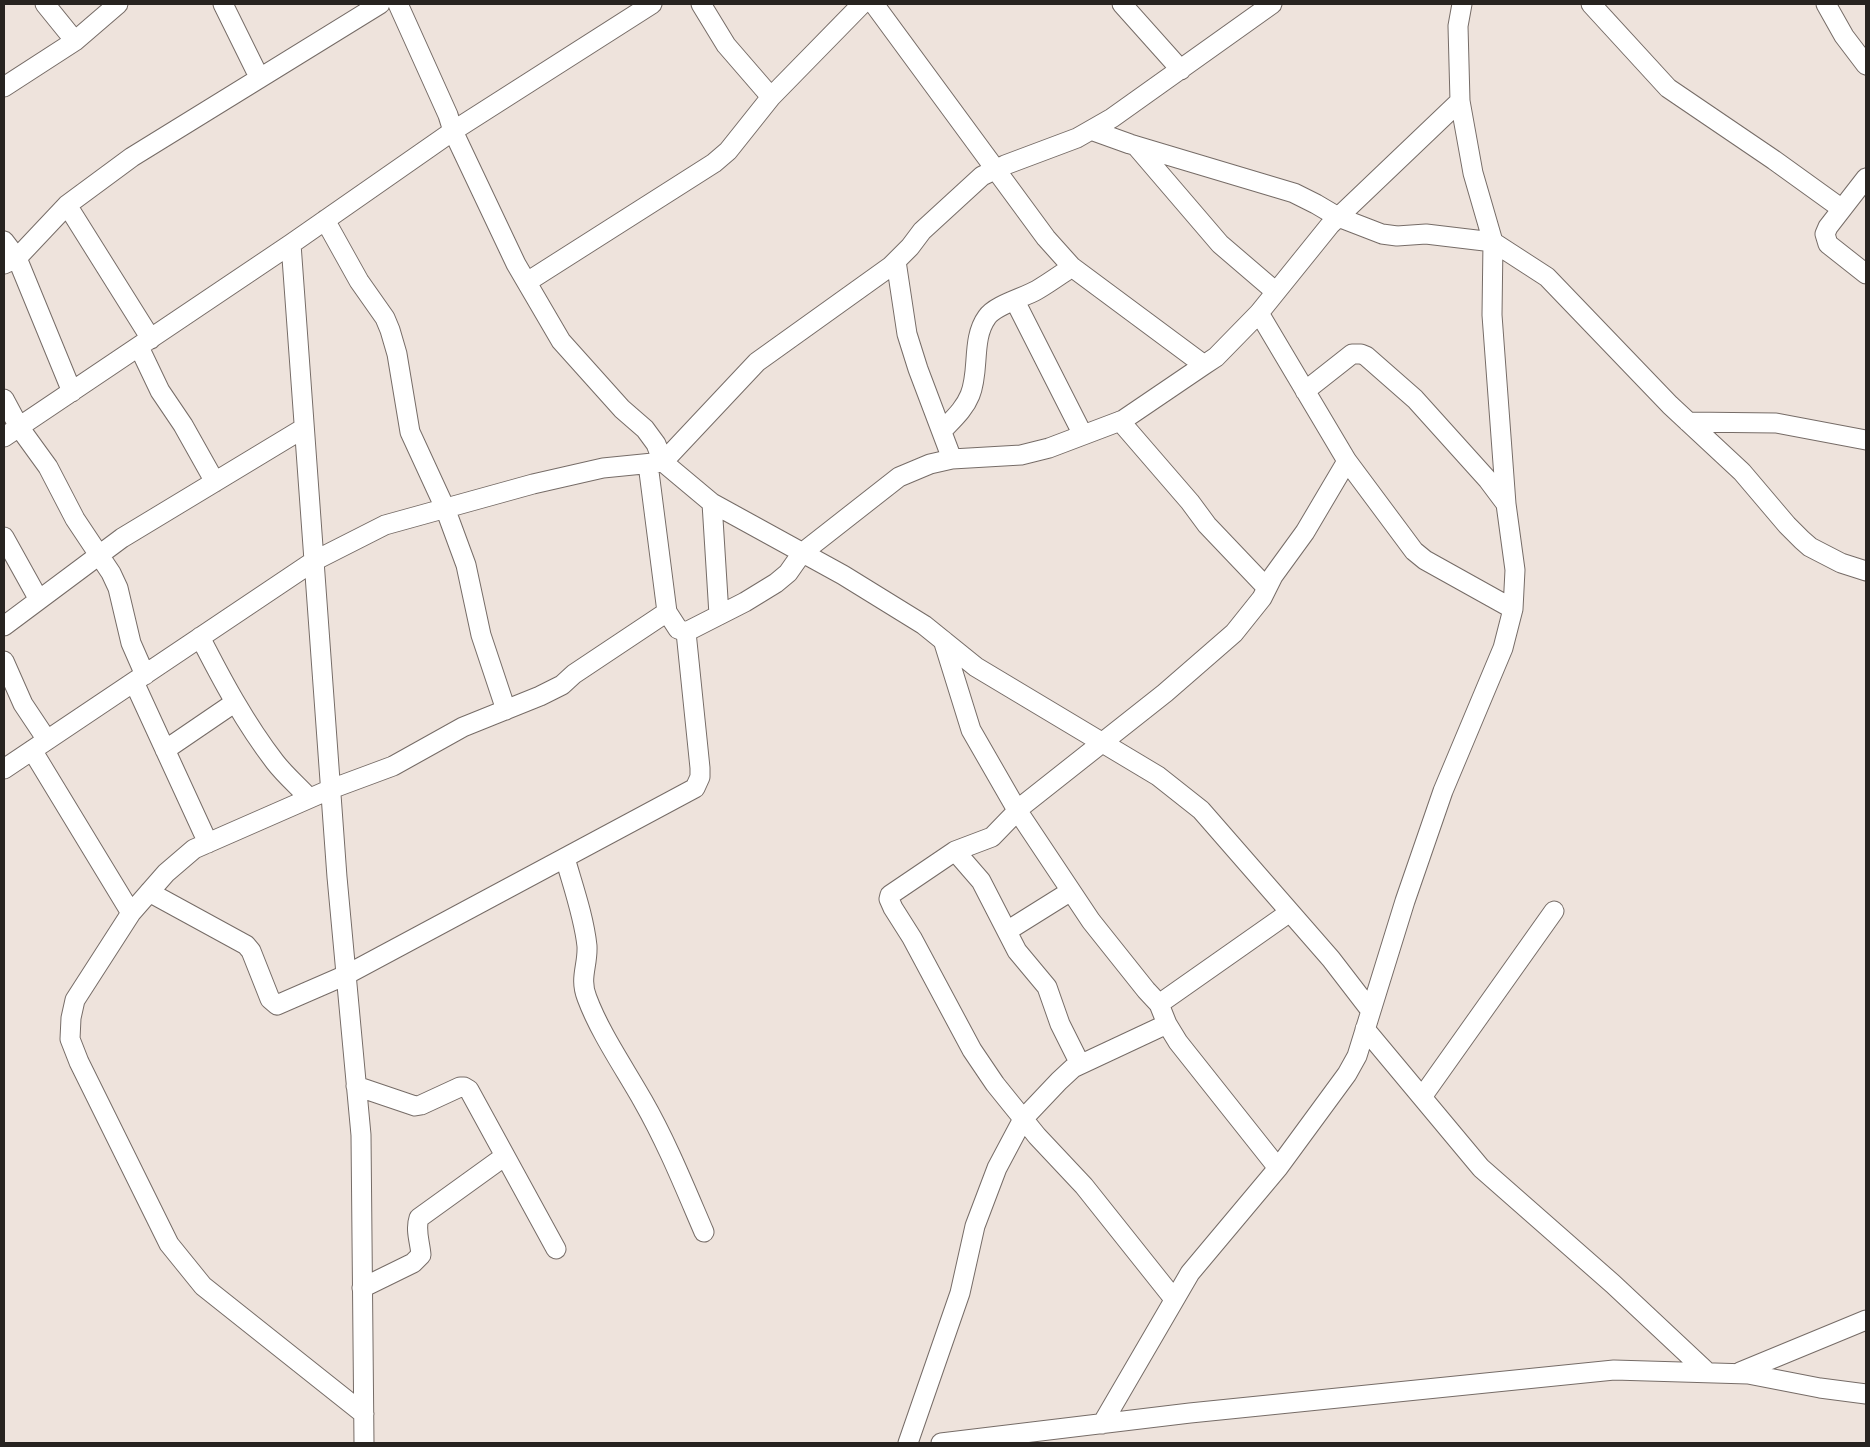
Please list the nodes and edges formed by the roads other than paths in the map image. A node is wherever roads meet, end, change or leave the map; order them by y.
1 (45, 4) edge
2 (118, 4) edge
3 (224, 4) edge
4 (380, 4) edge
5 (398, 4) edge
6 (652, 4) edge
7 (701, 4) edge
8 (862, 4) edge
9 (874, 4) edge
10 (1122, 4) edge
11 (1272, 4) edge
12 (1462, 4) edge
13 (1591, 4) edge
14 (1826, 4) edge
15 (75, 41) junction
16 (1866, 65) edge
17 (1181, 70) junction
18 (259, 77) junction
19 (4, 87) edge
20 (771, 97) junction
21 (1460, 101) junction
22 (1091, 130) junction
23 (453, 132) junction
24 (1136, 146) junction
25 (995, 170) junction
26 (1866, 178) edge
27 (67, 205) junction
28 (1842, 209) junction
29 (1338, 218) junction
30 (325, 220) junction
31 (4, 241) edge
32 (1494, 242) junction
33 (291, 244) junction
34 (10, 261) edge
35 (896, 261) junction
36 (1072, 267) junction
37 (1866, 274) edge
38 (527, 282) junction
39 (1276, 292) junction
40 (1015, 301) junction
41 (1259, 313) junction
42 (145, 343) junction
43 (1204, 365) junction
44 (1305, 391) junction
45 (72, 392) junction
46 (4, 399) edge
47 (1120, 421) junction
48 (1688, 422) junction
49 (304, 428) junction
50 (942, 431) junction
51 (11, 432) edge
52 (1083, 435) junction
53 (1866, 440) edge
54 (952, 459) junction
55 (1347, 461) junction
56 (656, 463) junction
57 (215, 482) junction
58 (712, 503) junction
59 (1506, 504) junction
60 (445, 508) junction
61 (4, 537) edge
62 (802, 553) junction
63 (99, 555) junction
64 (314, 560) junction
65 (1866, 570) edge
66 (1267, 588) junction
67 (39, 600) junction
68 (1513, 609) junction
69 (667, 612) junction
70 (719, 615) junction
71 (4, 626) edge
72 (686, 632) junction
73 (200, 637) junction
74 (942, 640) junction
75 (4, 662) edge
76 (139, 678) junction
77 (234, 703) junction
78 (506, 710) junction
79 (1102, 742) junction
80 (39, 745) junction
81 (165, 750) junction
82 (4, 769) edge
83 (331, 789) junction
84 (309, 798) junction
85 (1018, 810) junction
86 (208, 843) junction
87 (955, 851) junction
88 (565, 858) junction
89 (1071, 891) junction
90 (149, 892) junction
91 (1554, 911) dead end
92 (1290, 912) junction
93 (131, 913) junction
94 (1007, 931) junction
95 (346, 975) junction
96 (1159, 1004) junction
97 (1371, 1011) junction
98 (1167, 1024) junction
99 (1366, 1029) junction
100 (1080, 1064) junction
101 (356, 1086) junction
102 (1422, 1097) junction
103 (1023, 1119) junction
104 (505, 1156) junction
105 (1278, 1168) junction
106 (704, 1232) dead end
107 (556, 1249) dead end
108 (362, 1288) junction
109 (1174, 1300) junction
110 (1866, 1320) edge
111 (1708, 1373) junction
112 (1736, 1374) junction
113 (1866, 1394) edge
114 (364, 1414) junction
115 (1102, 1424) junction
116 (364, 1443) edge
117 (908, 1443) edge
118 (941, 1443) edge

1 - 15 street
2 - 15 street
3 - 18 street
4 - 18 street
5 - 23 street
6 - 23 street
7 - 20 street
8 - 20 street
9 - 25 street
10 - 17 street
11 - 17 street
12 - 21 street
13 - 28 street
14 - 16 street
15 - 19 street
17 - 22 street
18 - 27 street
20 - 38 street
21 - 29 street
21 - 32 street
22 - 24 street
22 - 25 street
23 - 30 street
23 - 38 street
24 - 29 street
24 - 39 street
25 - 35 street
25 - 36 street
26 - 28 street
27 - 34 street
27 - 42 street
28 - 37 street
29 - 32 street
29 - 39 street
30 - 33 street
30 - 60 street
31 - 34 street
32 - 48 street
32 - 59 street
33 - 42 street
33 - 49 street
34 - 45 street
35 - 50 street
35 - 56 street
36 - 40 street
36 - 43 street
38 - 56 street
39 - 41 street
40 - 50 street
40 - 52 street
41 - 43 street
41 - 44 street
42 - 45 street
42 - 57 street
43 - 47 street
44 - 55 street
44 - 59 street
45 - 51 street
46 - 51 street
47 - 52 street
47 - 66 street
48 - 53 street
48 - 65 street
49 - 57 street
49 - 64 street
50 - 54 street
51 - 63 street
52 - 54 street
54 - 62 street
55 - 66 street
55 - 68 street
56 - 58 street
56 - 60 street
56 - 69 street
57 - 63 street
58 - 62 street
58 - 70 street
59 - 68 street
60 - 64 street
60 - 78 street
61 - 67 street
62 - 70 street
62 - 74 street
63 - 67 street
63 - 76 street
64 - 73 street
64 - 83 street
66 - 79 street
67 - 71 street
68 - 97 street
69 - 72 street
69 - 78 street
70 - 72 street
72 - 88 street
73 - 76 street
73 - 77 street
74 - 79 street
74 - 85 street
75 - 80 street
76 - 80 street
76 - 81 street
77 - 81 street
77 - 84 street
78 - 83 street
79 - 85 street
79 - 92 street
80 - 82 street
80 - 93 street
81 - 86 street
83 - 84 street
83 - 95 street
84 - 86 street
85 - 87 street
85 - 89 street
86 - 90 street
87 - 94 street
87 - 103 street
88 - 95 street
88 - 106 street
89 - 94 street
89 - 96 street
90 - 93 street
90 - 95 street
91 - 102 street
92 - 96 street
92 - 97 street
93 - 114 street
94 - 100 street
95 - 101 street
96 - 98 street
97 - 99 street
98 - 100 street
98 - 105 street
99 - 102 street
99 - 105 street
100 - 103 street
101 - 104 street
101 - 108 street
102 - 111 street
103 - 109 street
103 - 117 street
104 - 107 street
104 - 108 street
105 - 109 street
108 - 114 street
109 - 115 street
110 - 112 street
111 - 112 street
111 - 115 street
112 - 113 street
114 - 116 street
115 - 118 street

